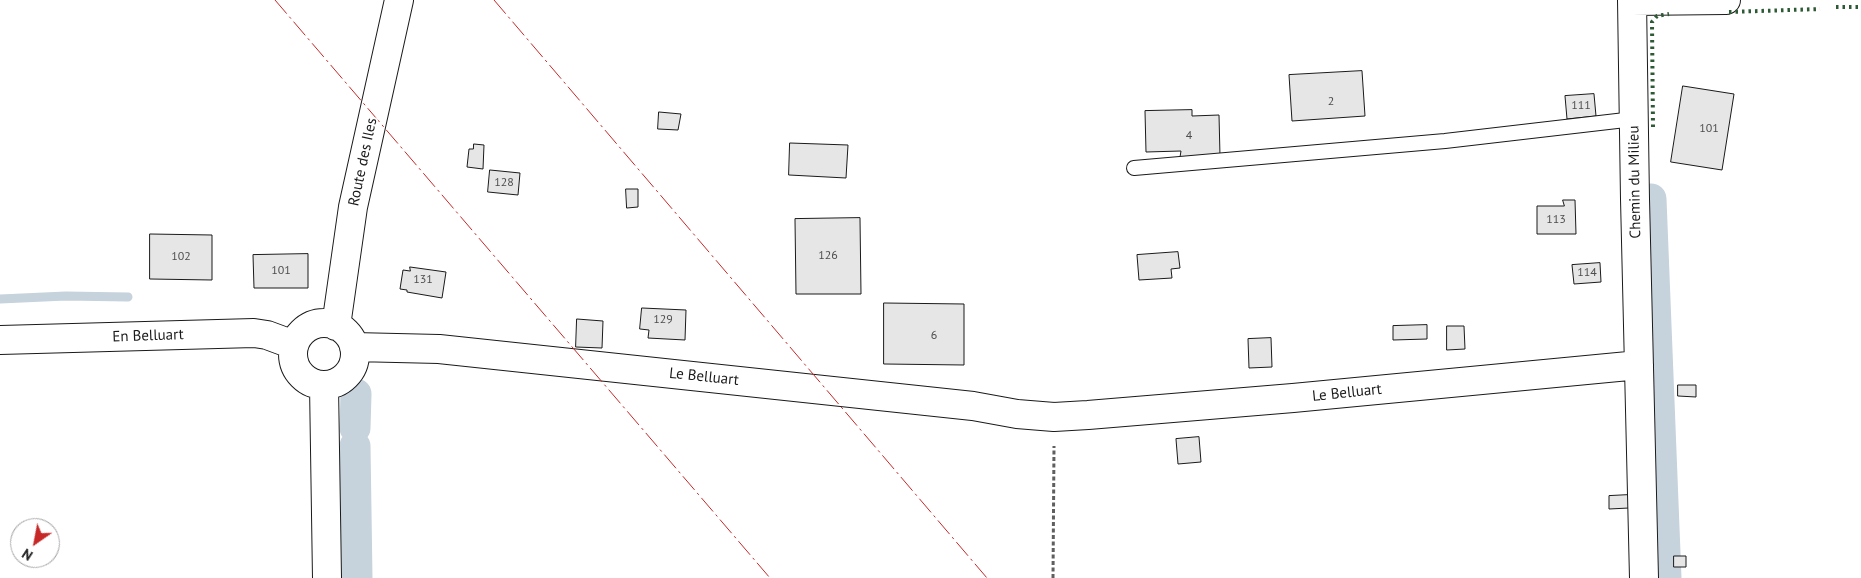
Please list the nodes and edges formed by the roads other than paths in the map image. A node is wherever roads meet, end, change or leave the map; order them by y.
1 (399, 0) edge
2 (1632, 0) edge
3 (1726, 0) edge
4 (1634, 119) junction
5 (1134, 168) dead end
6 (336, 326) junction
7 (0, 340) edge
8 (294, 345) junction
9 (354, 347) junction
10 (1639, 365) junction
11 (324, 384) junction
12 (327, 578) edge
13 (1644, 578) edge

1 - 6 street, Route des Iles
2 - 3 street
2 - 4 street, Chemin du Milieu
4 - 5 lane
4 - 10 street, Chemin du Milieu
6 - 8 street
6 - 9 street
7 - 8 street, En Belluart
8 - 11 street
9 - 10 street, Le Belluart
9 - 11 street
10 - 13 street, Chemin du Milieu
11 - 12 street

